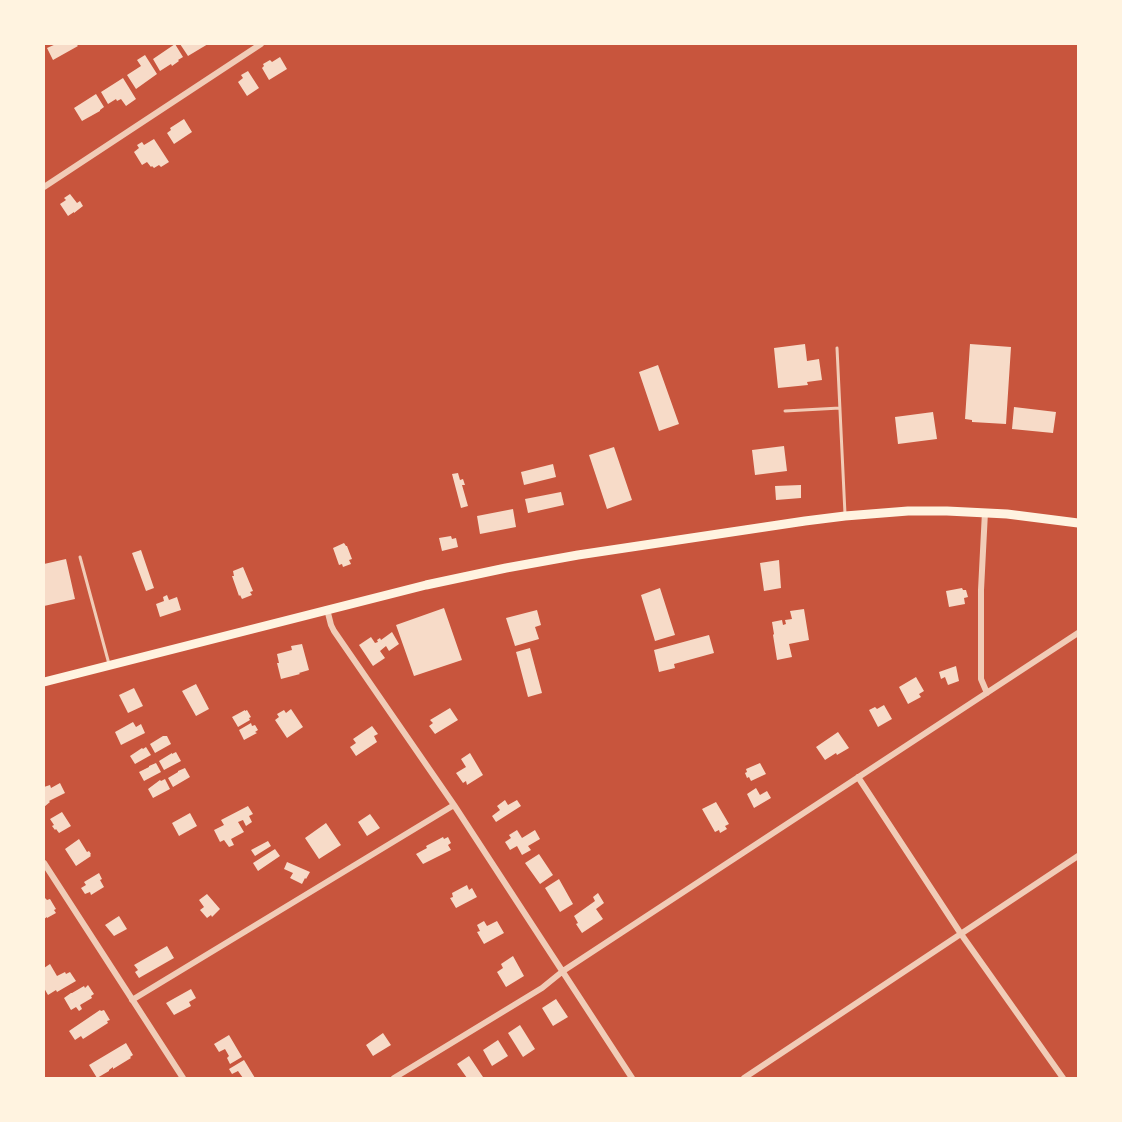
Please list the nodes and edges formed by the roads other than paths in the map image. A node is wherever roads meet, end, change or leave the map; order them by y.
1 (261, 44) edge
2 (44, 187) edge
3 (837, 348) dead end
4 (840, 408) junction
5 (785, 411) dead end
6 (985, 512) junction
7 (845, 516) junction
8 (1078, 523) edge
9 (80, 557) dead end
10 (327, 609) junction
11 (1078, 633) edge
12 (110, 666) junction
13 (44, 682) edge
14 (987, 693) junction
15 (858, 777) junction
16 (454, 805) junction
17 (1078, 856) edge
18 (44, 863) edge
19 (961, 934) junction
20 (563, 971) junction
21 (132, 1000) junction
22 (183, 1078) edge
23 (394, 1078) edge
24 (632, 1078) edge
25 (744, 1078) edge
26 (1063, 1078) edge

1 - 2 street
3 - 4 lane
4 - 5 lane
4 - 7 lane
6 - 7 main road
6 - 8 main road
6 - 14 street
7 - 10 main road
9 - 12 lane
10 - 12 main road
10 - 16 street
11 - 14 street
12 - 13 main road
14 - 15 street
15 - 19 street
15 - 20 street
16 - 20 street
16 - 21 street
17 - 19 street
18 - 21 street
19 - 25 street
19 - 26 street
20 - 23 street
20 - 24 street
21 - 22 street

